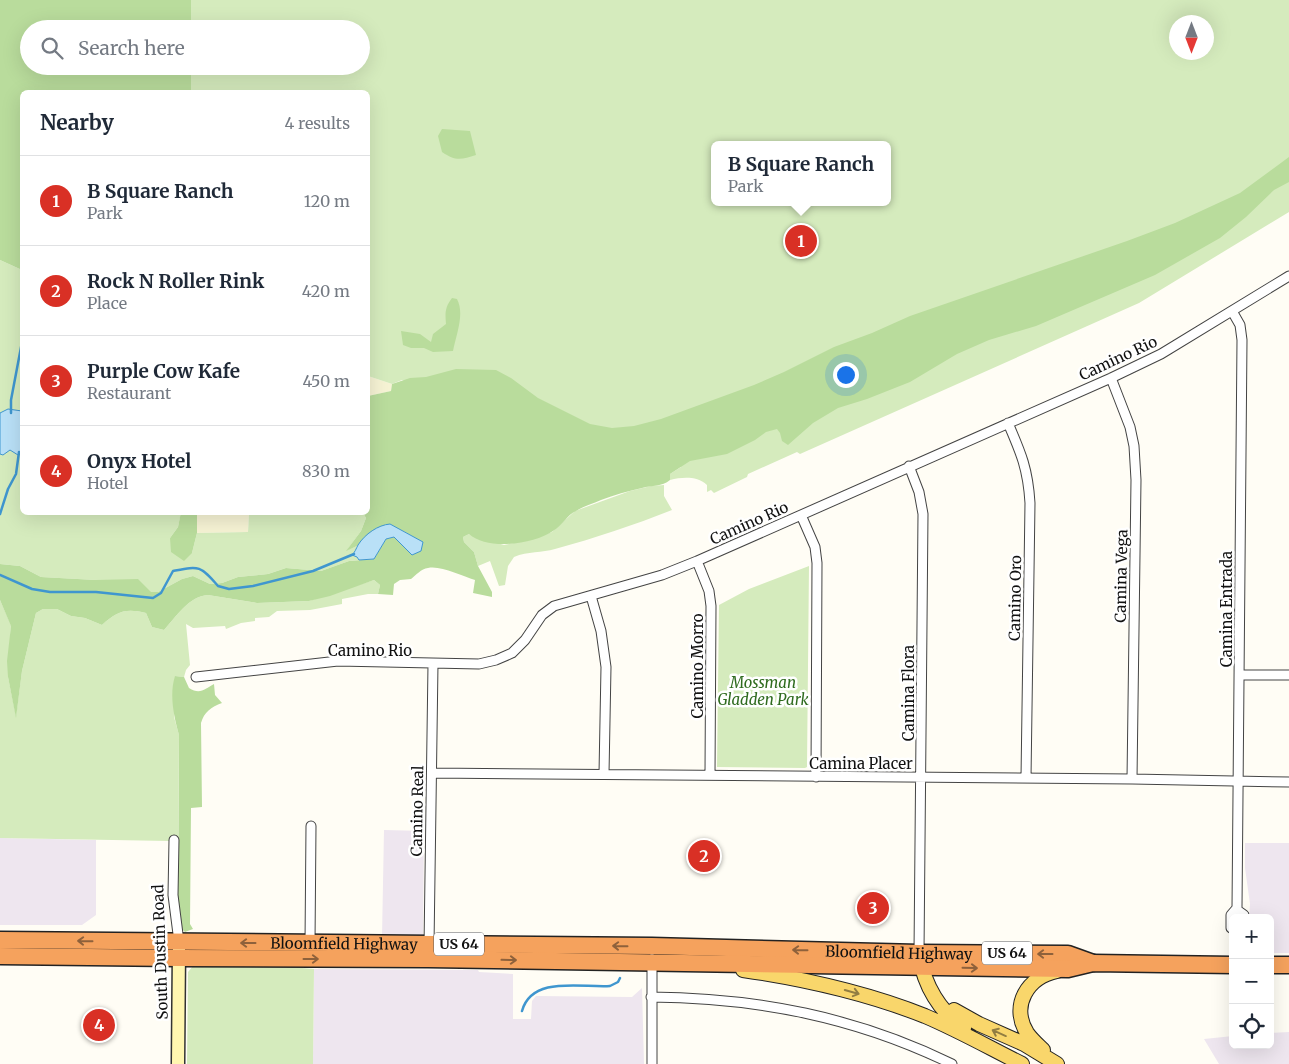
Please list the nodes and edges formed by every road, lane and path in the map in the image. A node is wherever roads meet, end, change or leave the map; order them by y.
1 (1289, 276) edge
2 (1232, 310) junction
3 (1110, 378) junction
4 (1008, 423) junction
5 (909, 466) junction
6 (801, 515) junction
7 (697, 561) junction
8 (592, 596) junction
9 (433, 664) junction
10 (1240, 675) junction
11 (1289, 675) edge
12 (196, 677) dead end
13 (432, 773) junction
14 (604, 774) junction
15 (710, 774) junction
16 (816, 777) junction
17 (921, 778) junction
18 (1026, 778) junction
19 (1132, 779) junction
20 (1239, 781) junction
21 (1289, 782) edge
22 (311, 826) dead end
23 (174, 840) dead end
24 (1237, 910) junction
25 (1232, 914) edge
26 (1243, 914) edge
27 (0, 940) edge
28 (310, 943) junction
29 (652, 946) junction
30 (178, 950) junction
31 (428, 951) junction
32 (0, 956) edge
33 (920, 960) junction
34 (652, 963) junction
35 (1093, 963) junction
36 (700, 964) junction
37 (1229, 964) edge
38 (1274, 965) edge
39 (1289, 965) edge
40 (1068, 969) junction
41 (651, 997) junction
42 (938, 1001) junction
43 (178, 1064) edge
44 (652, 1064) edge
45 (952, 1064) edge
46 (1023, 1064) edge
47 (1057, 1064) edge

1 - 2 street, Camino Rio
2 - 3 street, Camino Rio
2 - 10 street, Camina Entrada
3 - 4 street, Camino Rio
3 - 19 street, Camina Vega
4 - 5 street, Camino Rio
4 - 18 street, Camino Oro
5 - 6 street, Camino Rio
5 - 17 street, Camina Flora
6 - 7 street, Camino Rio
6 - 16 street
7 - 8 street, Camino Rio
7 - 15 street, Camino Morro
8 - 9 street, Camino Rio
8 - 14 street
9 - 12 street, Camino Rio
9 - 13 street, Camino Real
10 - 11 street
10 - 20 street, Camina Entrada
13 - 14 street, Camina Placer
13 - 31 street, Camino Real
14 - 15 street, Camina Placer
15 - 16 street, Camina Placer
16 - 17 street, Camina Placer
17 - 18 street, Camina Placer
17 - 33 street, Camina Flora
18 - 19 street, Camina Placer
19 - 20 street, Camina Placer
20 - 21 street, Camina Placer
20 - 24 street, Camina Entrada
22 - 28 street
23 - 30 street, South Dustin Road
24 - 25 street, Camina Entrada
24 - 26 street
30 -> 27 highway, Bloomfield Highway / US 64
28 -> 30 highway, Bloomfield Highway / US 64
28 - 31 highway, Bloomfield Highway / US 64
29 -> 31 highway, Bloomfield Highway / US 64
33 -> 29 highway, Bloomfield Highway / US 64
29 - 34 street
30 -> 31 highway, Bloomfield Highway / US 64
30 - 32 highway, Bloomfield Highway / US 64
30 - 43 street, South Dustin Road
31 -> 34 highway, Bloomfield Highway / US 64
35 -> 33 highway, Bloomfield Highway / US 64
33 - 36 highway, Bloomfield Highway / US 64
33 -> 40 highway, Bloomfield Highway / US 64
33 - 42 main road
34 - 36 highway, Bloomfield Highway / US 64
34 - 41 street
35 - 37 highway, US 64
35 - 40 highway, Bloomfield Highway / US 64
36 -> 46 main road
38 - 39 highway
40 - 47 main road
41 - 44 street
41 - 45 street
42 - 46 main road
47 -> 42 main road

